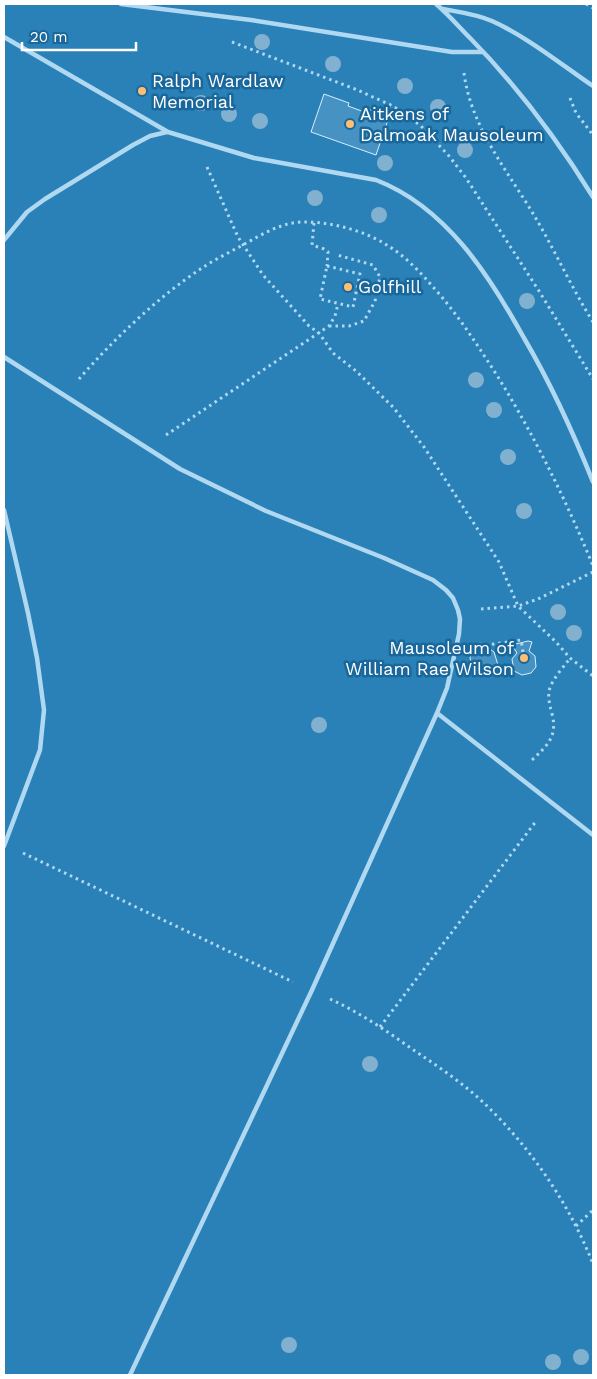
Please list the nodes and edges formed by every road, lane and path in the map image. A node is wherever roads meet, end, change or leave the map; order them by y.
1 (121, 4) edge
2 (436, 4) edge
3 (586, 4) edge
4 (441, 8) junction
5 (593, 8) edge
6 (4, 37) edge
7 (230, 41) dead end
8 (463, 52) junction
9 (483, 52) junction
10 (593, 86) edge
11 (168, 132) junction
12 (204, 159) dead end
13 (593, 197) edge
14 (314, 223) junction
15 (4, 240) edge
16 (243, 245) junction
17 (337, 255) dead end
18 (327, 266) junction
19 (338, 304) junction
20 (593, 322) edge
21 (329, 326) junction
22 (319, 333) junction
23 (4, 357) edge
24 (593, 379) edge
25 (65, 395) junction
26 (147, 448) junction
27 (593, 482) edge
28 (4, 510) edge
29 (593, 566) edge
30 (593, 572) edge
31 (518, 606) junction
32 (458, 610) junction
33 (473, 644) dead end
34 (524, 652) dead end
35 (570, 658) junction
36 (593, 676) edge
37 (437, 713) junction
38 (515, 775) junction
39 (551, 802) junction
40 (593, 835) edge
41 (4, 845) edge
42 (312, 990) junction
43 (380, 1027) junction
44 (593, 1210) edge
45 (576, 1226) junction
46 (593, 1264) edge
47 (130, 1375) edge

1 - 8 street
2 - 4 street
3 - 5 path
4 - 9 street
4 - 10 street
6 - 11 street
7 - 24 path
8 - 9 street
8 - 20 path
9 - 13 street
11 - 15 street
11 - 27 street
12 - 16 path
14 - 16 path
14 - 18 path
14 - 29 path
16 - 22 path
16 - 25 path
17 - 21 path
18 - 19 path
18 - 19 path
19 - 21 path
21 - 22 path
22 - 26 path
22 - 31 path
23 - 25 street
25 - 26 street
26 - 32 street
28 - 41 street
30 - 31 path
31 - 32 path
31 - 35 path
32 - 37 street
33 - 34 path
35 - 36 path
35 - 38 path
37 - 38 street
37 - 42 street
38 - 39 street
39 - 40 street
39 - 43 path
41 - 42 path
42 - 43 path
42 - 47 street
43 - 45 path
44 - 45 path
45 - 46 path

